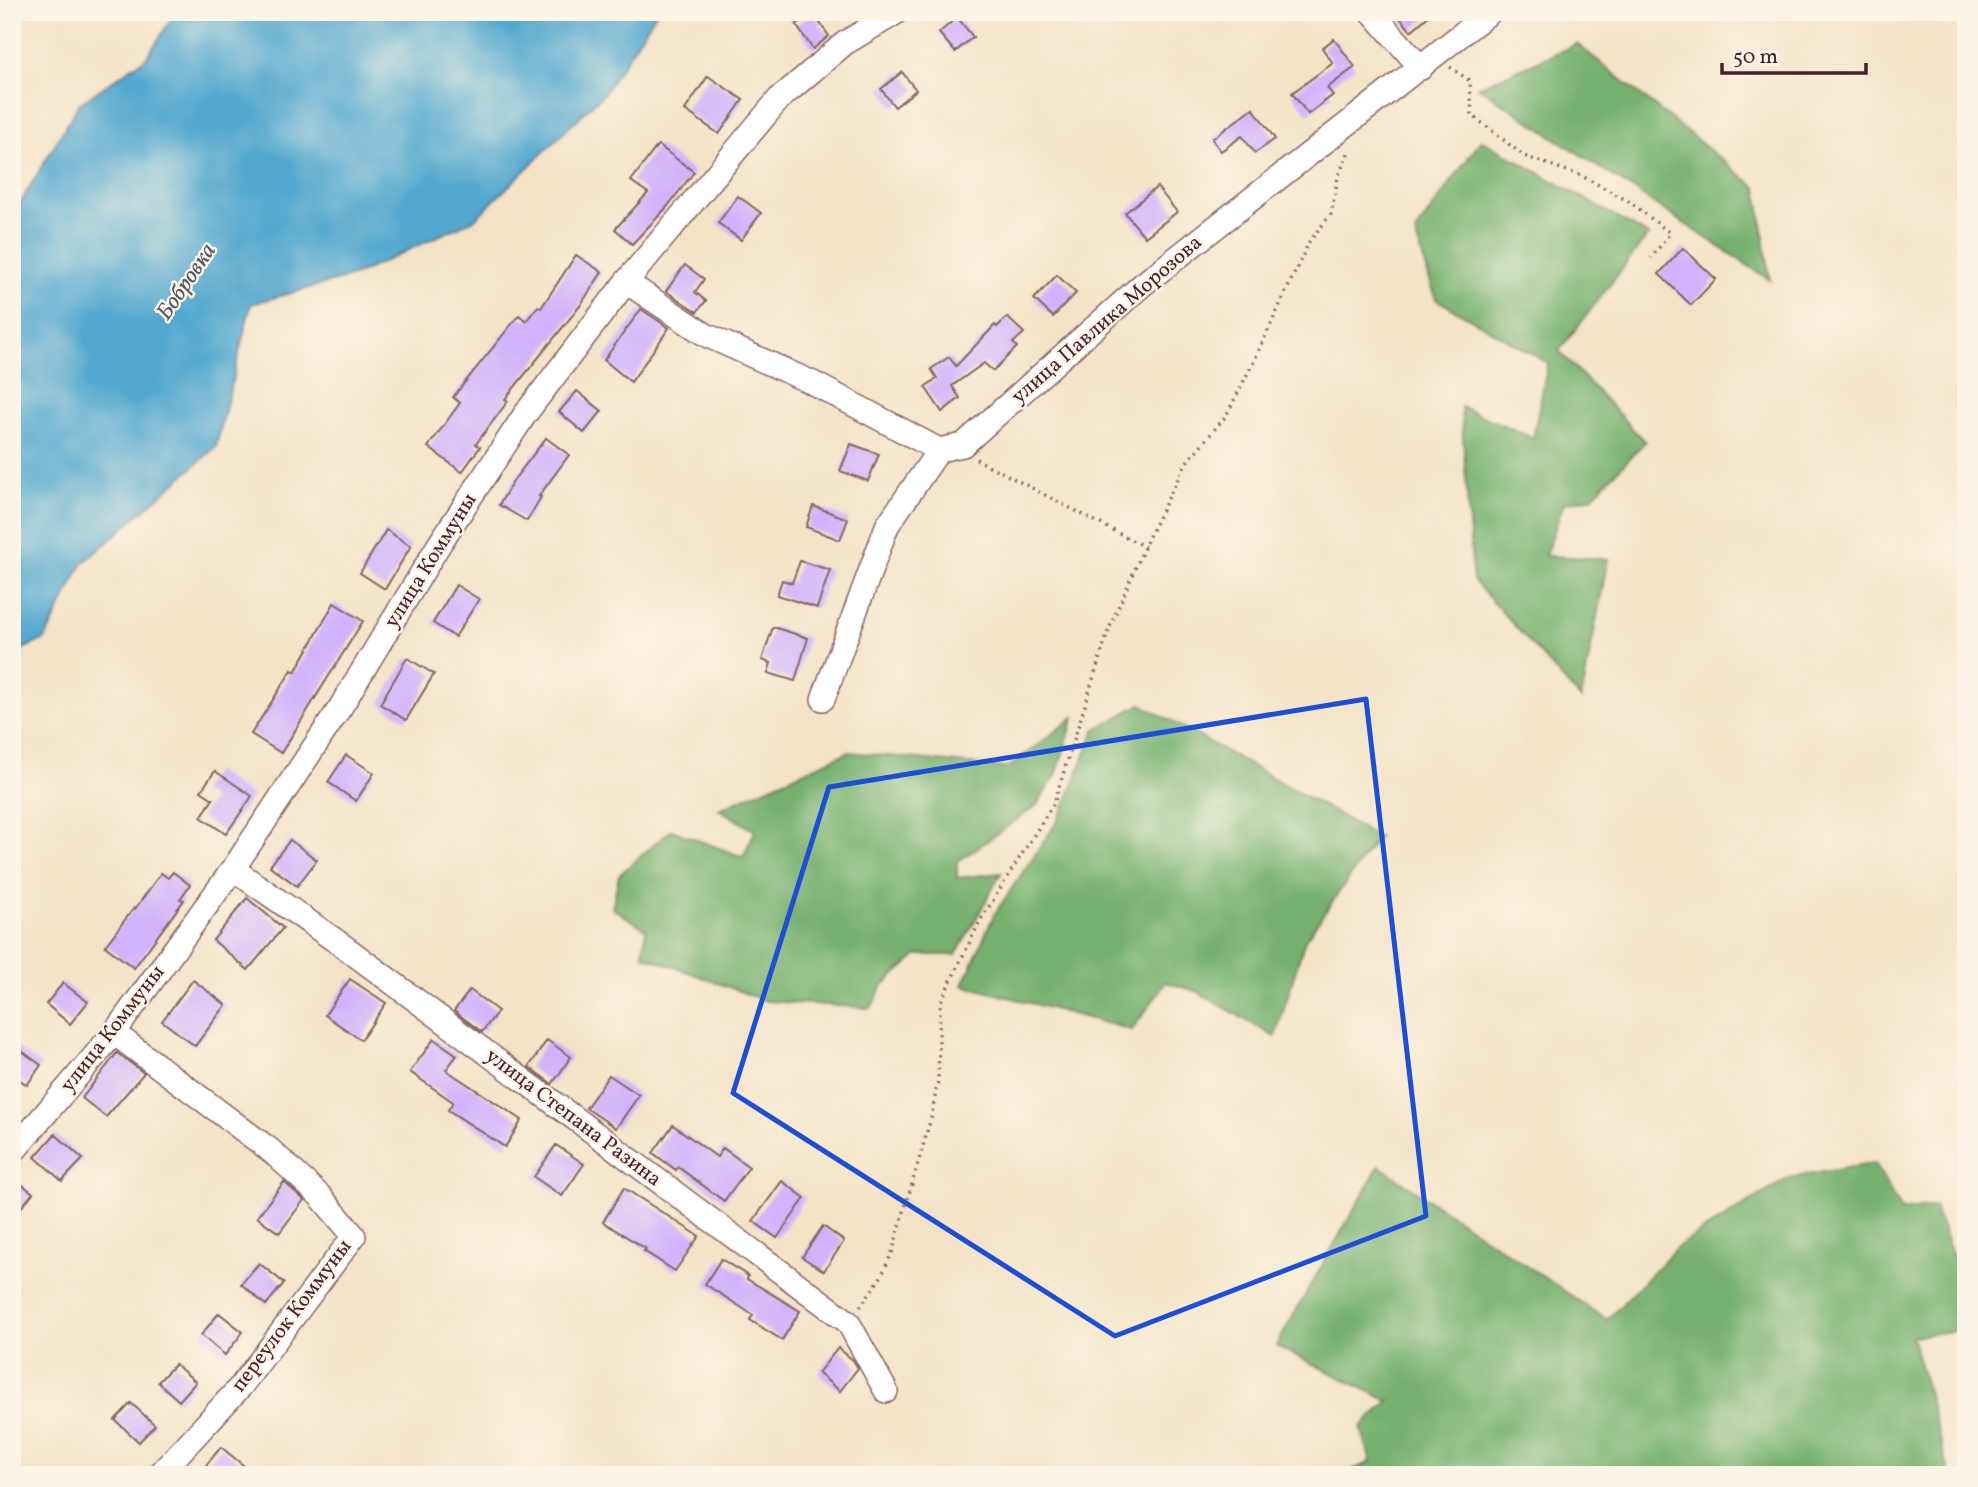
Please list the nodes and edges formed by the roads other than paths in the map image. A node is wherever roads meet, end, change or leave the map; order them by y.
1 (897, 12) edge
2 (1372, 12) edge
3 (1490, 12) edge
4 (1428, 63) junction
5 (626, 282) junction
6 (939, 450) junction
7 (823, 699) dead end
8 (233, 869) junction
9 (114, 1033) junction
10 (12, 1153) edge
11 (886, 1391) dead end
12 (159, 1475) edge

1 - 5 street, улица Коммуны
2 - 4 street
3 - 4 street, улица Павлика Морозова
4 - 6 street, улица Павлика Морозова
5 - 6 street
5 - 8 street, улица Коммуны
6 - 7 street
8 - 9 street, улица Коммуны
8 - 11 street, улица Степана Разина
9 - 10 street, улица Коммуны
9 - 12 street, переулок Коммуны

